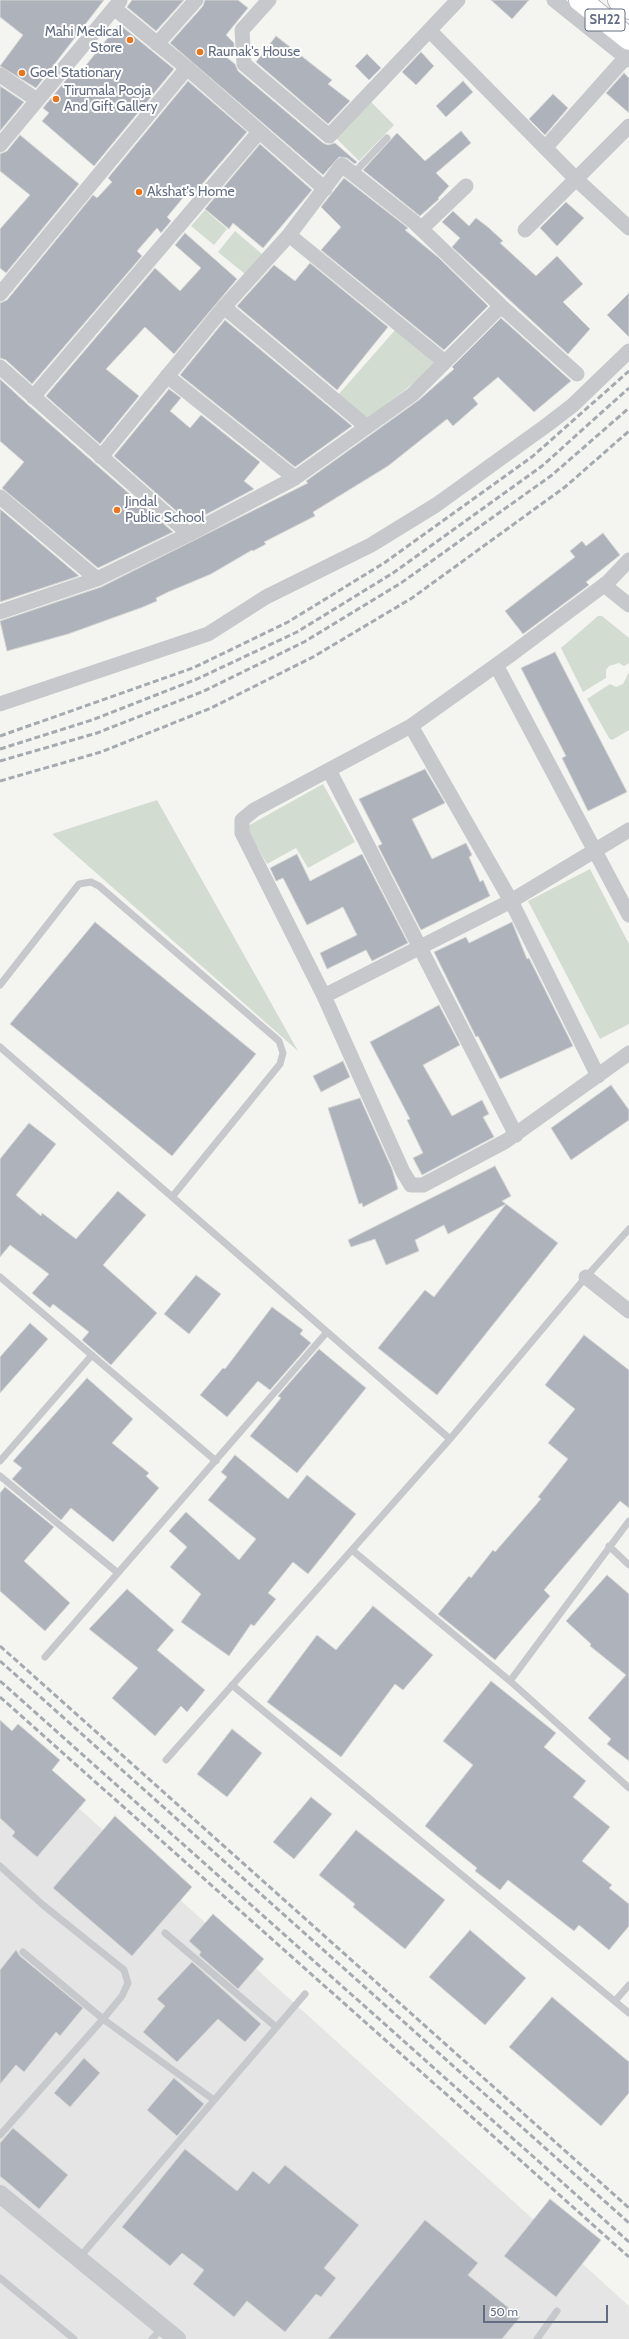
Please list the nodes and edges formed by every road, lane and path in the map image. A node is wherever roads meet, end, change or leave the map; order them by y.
1 (196, 0) edge
2 (269, 0) edge
3 (458, 0) edge
4 (554, 0) edge
5 (580, 0) edge
6 (619, 0) edge
7 (117, 4) edge
8 (629, 8) edge
9 (430, 31) junction
10 (157, 44) junction
11 (628, 52) edge
12 (188, 68) junction
13 (0, 75) edge
14 (37, 100) junction
15 (629, 126) edge
16 (259, 132) junction
17 (387, 138) dead end
18 (0, 145) edge
19 (545, 148) junction
20 (353, 174) junction
21 (576, 179) junction
22 (466, 186) dead end
23 (325, 188) junction
24 (629, 228) edge
25 (421, 229) junction
26 (525, 230) dead end
27 (289, 235) junction
28 (0, 294) edge
29 (501, 306) junction
30 (224, 307) junction
31 (629, 351) edge
32 (445, 362) junction
33 (0, 367) edge
34 (577, 374) dead end
35 (167, 376) junction
36 (33, 397) junction
37 (367, 428) junction
38 (101, 457) junction
39 (295, 478) junction
40 (0, 497) edge
41 (189, 534) junction
42 (629, 560) edge
43 (97, 579) junction
44 (604, 585) junction
45 (629, 605) edge
46 (0, 612) edge
47 (496, 665) junction
48 (0, 704) edge
49 (411, 726) junction
50 (329, 770) junction
51 (629, 830) edge
52 (595, 849) junction
53 (510, 901) junction
54 (629, 915) edge
55 (420, 947) junction
56 (0, 985) edge
57 (324, 996) junction
58 (0, 1048) edge
59 (629, 1053) edge
60 (598, 1076) junction
61 (516, 1135) junction
62 (172, 1197) junction
63 (629, 1229) edge
64 (586, 1276) junction
65 (0, 1277) edge
66 (629, 1311) edge
67 (327, 1332) junction
68 (92, 1355) junction
69 (450, 1439) junction
70 (0, 1461) edge
71 (216, 1461) junction
72 (0, 1476) edge
73 (629, 1522) edge
74 (609, 1546) junction
75 (352, 1550) junction
76 (629, 1565) edge
77 (118, 1573) junction
78 (45, 1656) dead end
79 (510, 1681) junction
80 (232, 1685) junction
81 (166, 1760) dead end
82 (629, 1788) edge
83 (0, 1866) edge
84 (164, 1933) dead end
85 (23, 1952) dead end
86 (629, 1985) edge
87 (305, 1994) dead end
88 (615, 2000) junction
89 (629, 2013) edge
90 (103, 2019) junction
91 (276, 2027) junction
92 (214, 2100) junction
93 (0, 2135) edge
94 (0, 2194) edge
95 (79, 2259) junction
96 (0, 2278) edge
97 (557, 2311) dead end
98 (157, 2333) edge
99 (74, 2339) edge
100 (177, 2339) edge
101 (537, 2339) edge

1 - 10 street
2 - 9 street
3 - 9 street
4 - 11 street
5 - 11 highway, SH22
6 - 8 highway, SH22
7 - 10 street
7 - 14 street
9 - 19 street
10 - 12 street
11 - 19 street
12 - 16 street
12 - 28 street
13 - 14 street
14 - 18 street
15 - 21 street
16 - 23 street
16 - 36 street
17 - 20 lane
19 - 21 street
20 - 23 street
20 - 25 street
21 - 24 street
21 - 26 street
22 - 25 street
23 - 27 street
25 - 29 street
27 - 30 street
27 - 32 street
29 - 32 street
29 - 34 street
30 - 35 street
30 - 37 street
31 - 48 street
32 - 37 street
33 - 36 street
35 - 38 street
35 - 39 street
36 - 38 street
37 - 39 street
38 - 41 street
39 - 41 street
40 - 43 street
41 - 43 street
42 - 44 street
43 - 46 street
44 - 45 street
44 - 47 street
47 - 49 street
47 - 52 street
49 - 50 street
49 - 53 street
50 - 55 street
50 - 57 street
51 - 52 street
52 - 53 street
52 - 54 street
53 - 55 street
53 - 60 street
55 - 57 street
55 - 61 street
56 - 62 lane
57 - 61 street
58 - 62 lane
59 - 60 street
60 - 61 street
62 - 67 lane
63 - 64 lane
64 - 66 street
64 - 69 lane
65 - 68 lane
67 - 69 lane
67 - 71 lane
68 - 70 lane
68 - 71 lane
69 - 75 lane
71 - 77 lane
72 - 77 lane
73 - 74 lane
74 - 76 lane
74 - 79 lane
75 - 79 lane
75 - 80 lane
77 - 78 lane
79 - 82 lane
80 - 81 lane
80 - 88 lane
83 - 90 lane
84 - 91 lane
85 - 90 lane
86 - 88 lane
87 - 91 lane
88 - 89 lane
90 - 92 lane
90 - 93 lane
91 - 92 lane
92 - 95 lane
94 - 95 street
95 - 98 street
96 - 99 lane
97 - 101 lane
98 - 100 street

